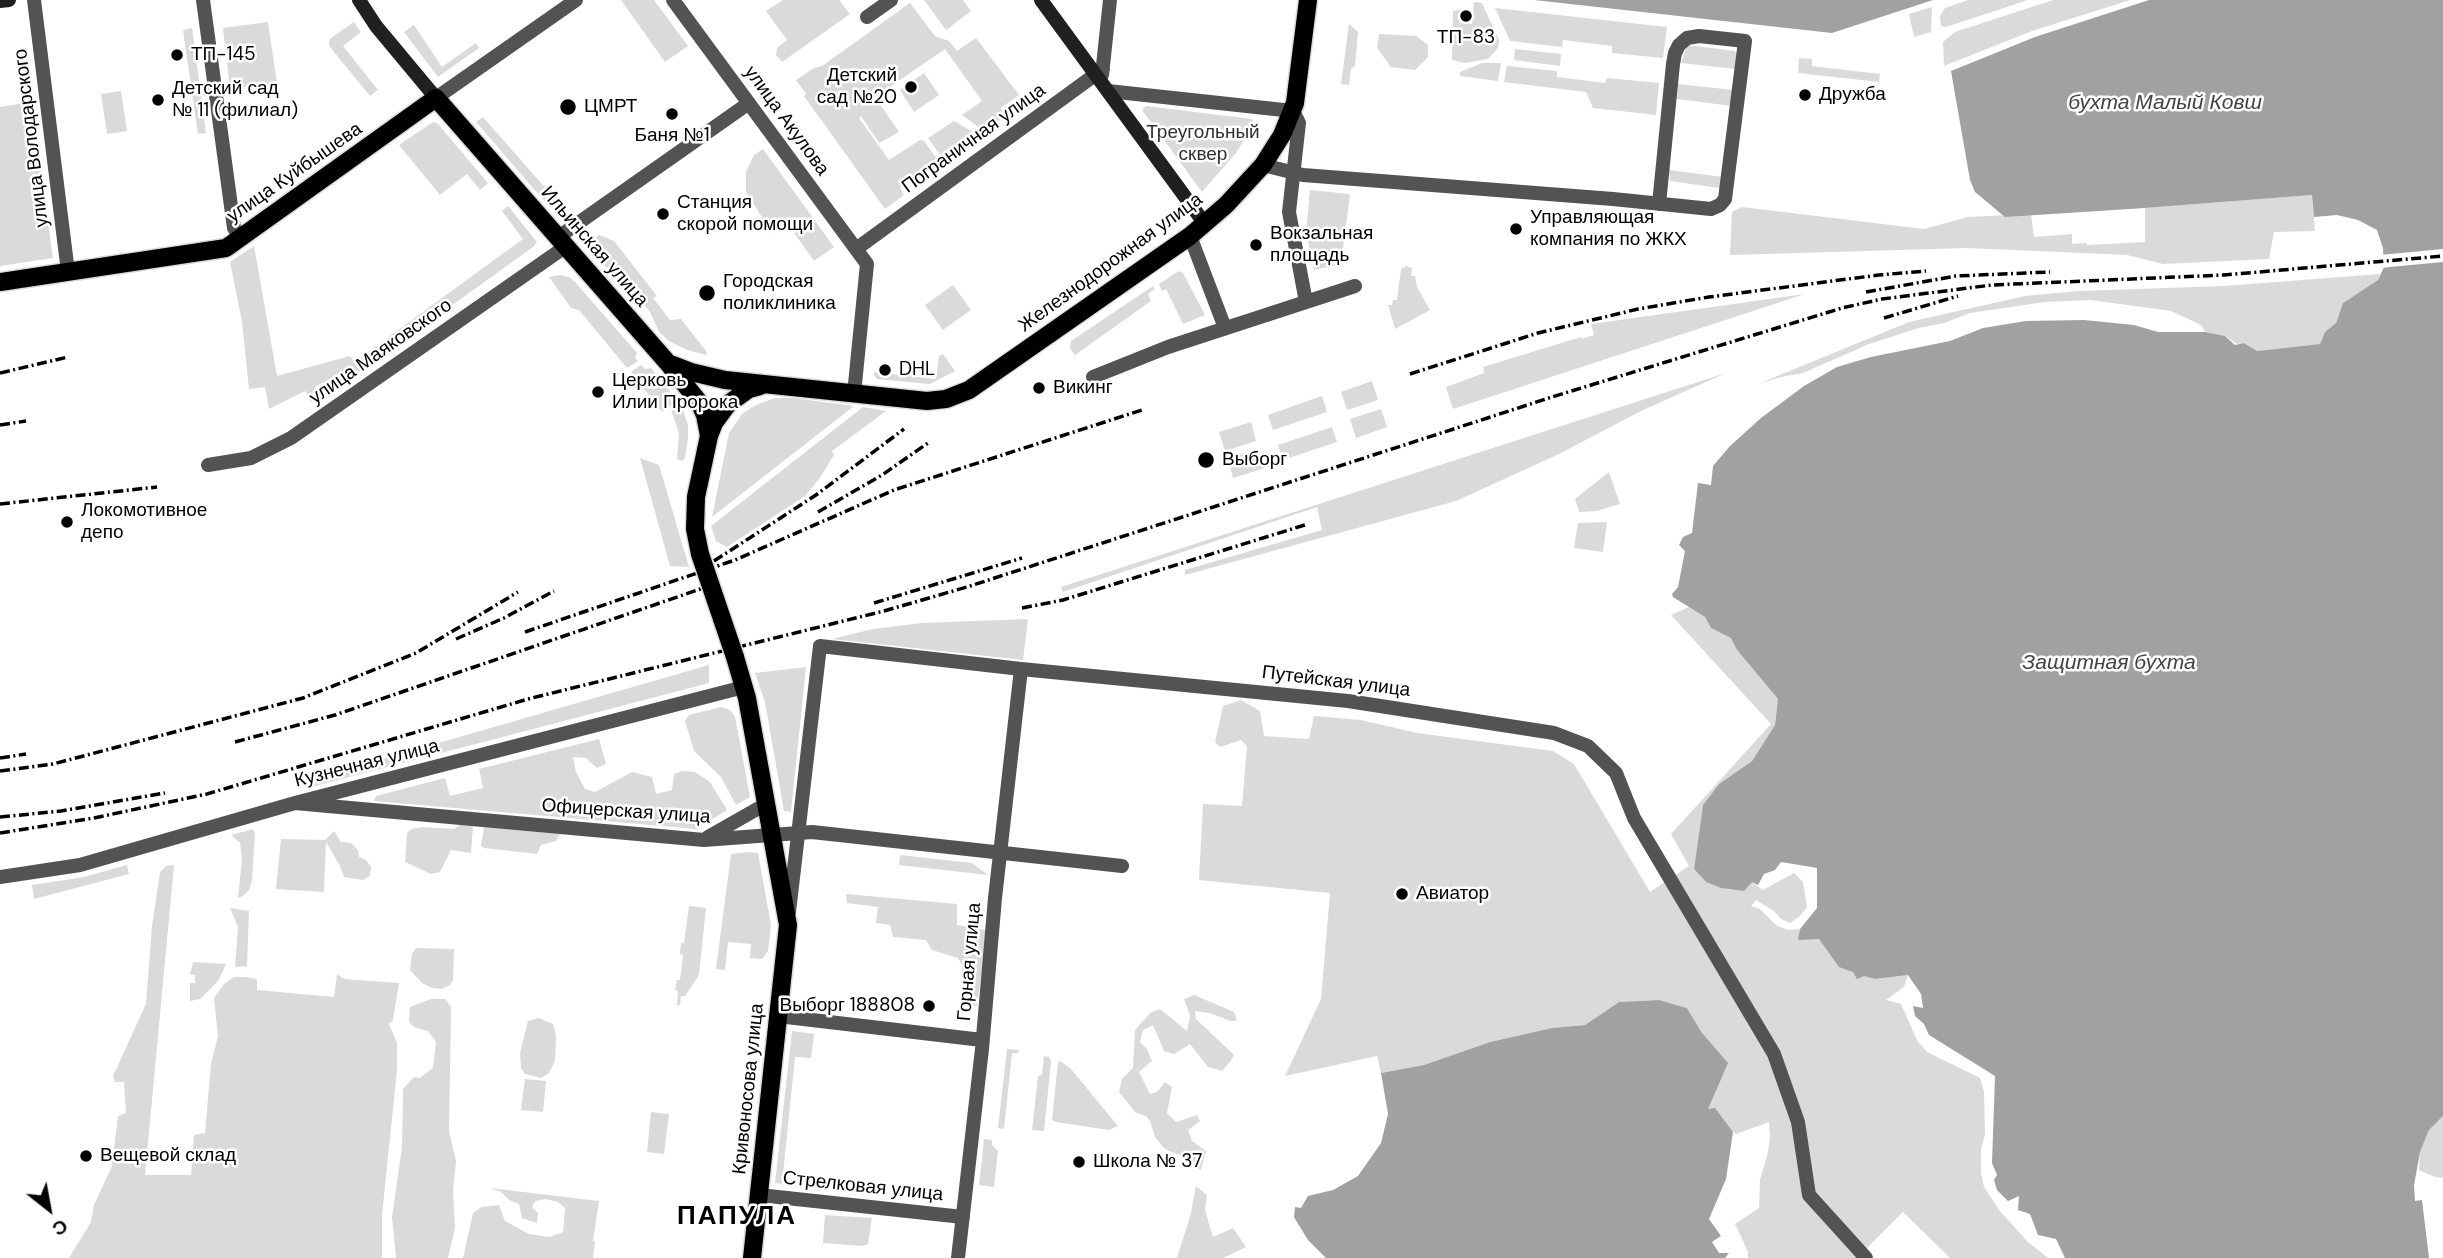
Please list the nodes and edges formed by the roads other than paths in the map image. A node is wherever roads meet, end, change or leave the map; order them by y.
1 (9, 0) edge
2 (34, 0) edge
3 (203, 0) edge
4 (359, 0) edge
5 (576, 0) edge
6 (673, 0) edge
7 (891, 0) edge
8 (1041, 0) edge
9 (1110, 0) edge
10 (1308, 0) edge
11 (0, 1) edge
12 (867, 17) dead end
13 (1102, 79) junction
14 (436, 98) junction
15 (749, 103) junction
16 (1293, 111) junction
17 (1263, 165) junction
18 (1293, 173) junction
19 (1659, 204) junction
20 (1205, 224) junction
21 (1190, 236) junction
22 (240, 238) junction
23 (561, 243) junction
24 (862, 244) junction
25 (68, 272) junction
26 (0, 282) edge
27 (1355, 286) dead end
28 (1306, 302) junction
29 (1225, 328) junction
30 (667, 362) junction
31 (1093, 377) dead end
32 (763, 385) junction
33 (854, 394) junction
34 (709, 436) junction
35 (208, 465) dead end
36 (820, 646) joint
37 (737, 665) joint
38 (1021, 670) junction
39 (744, 687) junction
40 (295, 803) junction
41 (766, 804) junction
42 (799, 832) junction
43 (771, 834) junction
44 (704, 840) junction
45 (1000, 853) junction
46 (1122, 866) dead end
47 (0, 877) edge
48 (788, 925) junction
49 (778, 1016) junction
50 (982, 1040) junction
51 (759, 1195) junction
52 (963, 1217) junction
53 (752, 1258) edge
54 (958, 1258) edge
55 (1866, 1258) edge

1 - 11 street
2 - 25 street, улица Володарского
3 - 22 street
4 - 14 street, Ильинская улица
5 - 14 street, улица Куйбышева
6 - 15 street, улица Акулова
7 - 12 street
8 - 13 street
9 - 13 street
10 - 16 main road, Железнодорожная улица
13 - 16 street
13 - 20 street
13 - 24 street, Пограничная улица
14 - 22 main road, улица Куйбышева
14 - 23 main road, Ильинская улица
15 - 23 street, улица Маяковского
15 - 24 street, улица Акулова
16 - 17 main road, Железнодорожная улица
16 - 18 street
17 - 18 street
17 - 20 main road, Железнодорожная улица
18 - 19 street
18 - 28 street
19 - 19 street
20 - 21 main road, Железнодорожная улица
21 - 29 street
21 - 33 main road, Железнодорожная улица
22 - 25 main road, улица Куйбышева
23 - 30 main road, Ильинская улица
23 - 35 street, улица Маяковского
24 - 33 street, улица Акулова
25 - 26 main road, улица Куйбышева
27 - 28 street
28 - 29 street
29 - 31 street
30 - 32 main road, Железнодорожная улица
30 - 34 main road, Ильинская улица
32 - 33 main road, Железнодорожная улица
32 - 34 main road
34 - 37 main road, Ильинская улица, bridge
36 - 38 street, Путейская улица
36 - 42 street, Кривоносова улица
37 - 39 main road, Кривоносова улица
38 - 45 street, Горная улица
38 - 55 street, Путейская улица
39 - 40 street, Кузнечная улица
39 - 41 main road, Кривоносова улица
40 - 44 street, Офицерская улица
40 - 47 street, Кузнечная улица
41 - 43 main road, Кривоносова улица
41 - 44 street
42 - 43 street, Офицерская улица
42 - 45 street, Офицерская улица
42 - 48 street, Кривоносова улица
43 - 44 street, Офицерская улица
43 - 48 main road, Кривоносова улица
45 - 46 street, Офицерская улица
45 - 50 street, Горная улица
48 - 49 main road, Кривоносова улица
49 - 50 street
49 - 51 main road, Кривоносова улица
50 - 52 street, Горная улица
51 - 52 street, Стрелковая улица
51 - 53 main road, Кривоносова улица
52 - 54 street, Горная улица

